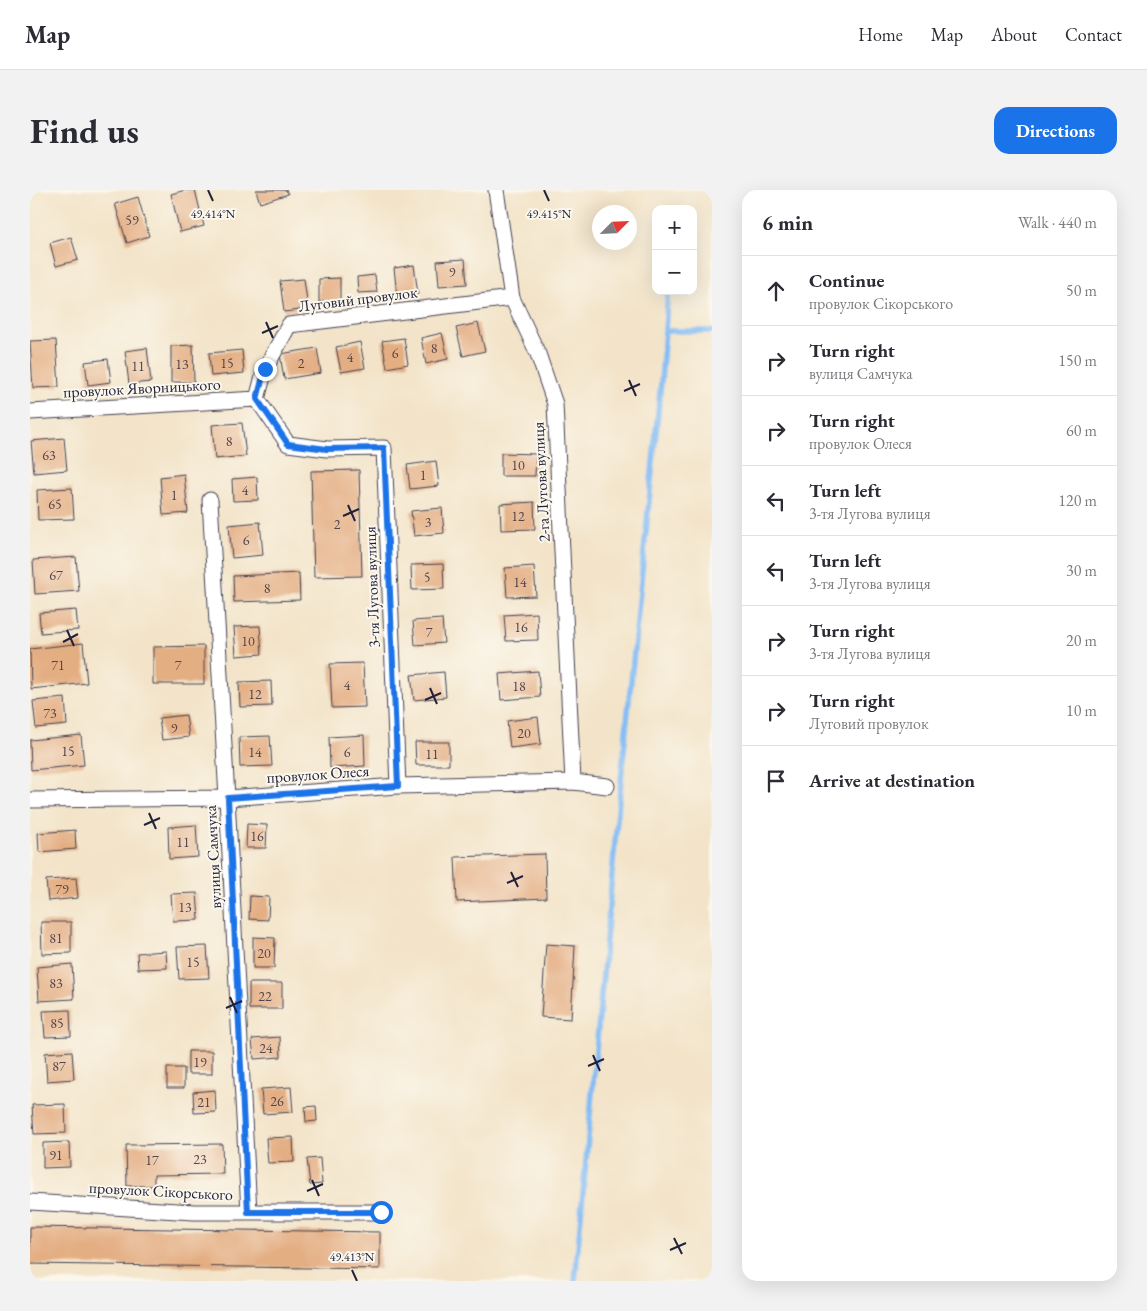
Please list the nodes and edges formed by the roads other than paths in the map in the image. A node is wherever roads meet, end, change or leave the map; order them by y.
1 (496, 190) edge
2 (512, 298) junction
3 (257, 399) junction
4 (30, 412) edge
5 (210, 500) dead end
6 (574, 782) junction
7 (398, 786) junction
8 (607, 786) dead end
9 (228, 798) junction
10 (30, 800) edge
11 (30, 1202) edge
12 (248, 1212) junction
13 (381, 1212) dead end

1 - 2 street, 2-га Лугова вулиця
2 - 3 street, Луговий провулок
2 - 6 street, 2-га Лугова вулиця
3 - 4 street, провулок Яворницького
3 - 7 street, 3-тя Лугова вулиця
5 - 9 street, вулиця Самчука
6 - 7 street, провулок Олеся
6 - 8 street, провулок Олеся
7 - 9 street, провулок Олеся
9 - 10 street, провулок Олеся
9 - 12 street, вулиця Самчука
11 - 12 street, провулок Сікорського
12 - 13 street, провулок Сікорського

